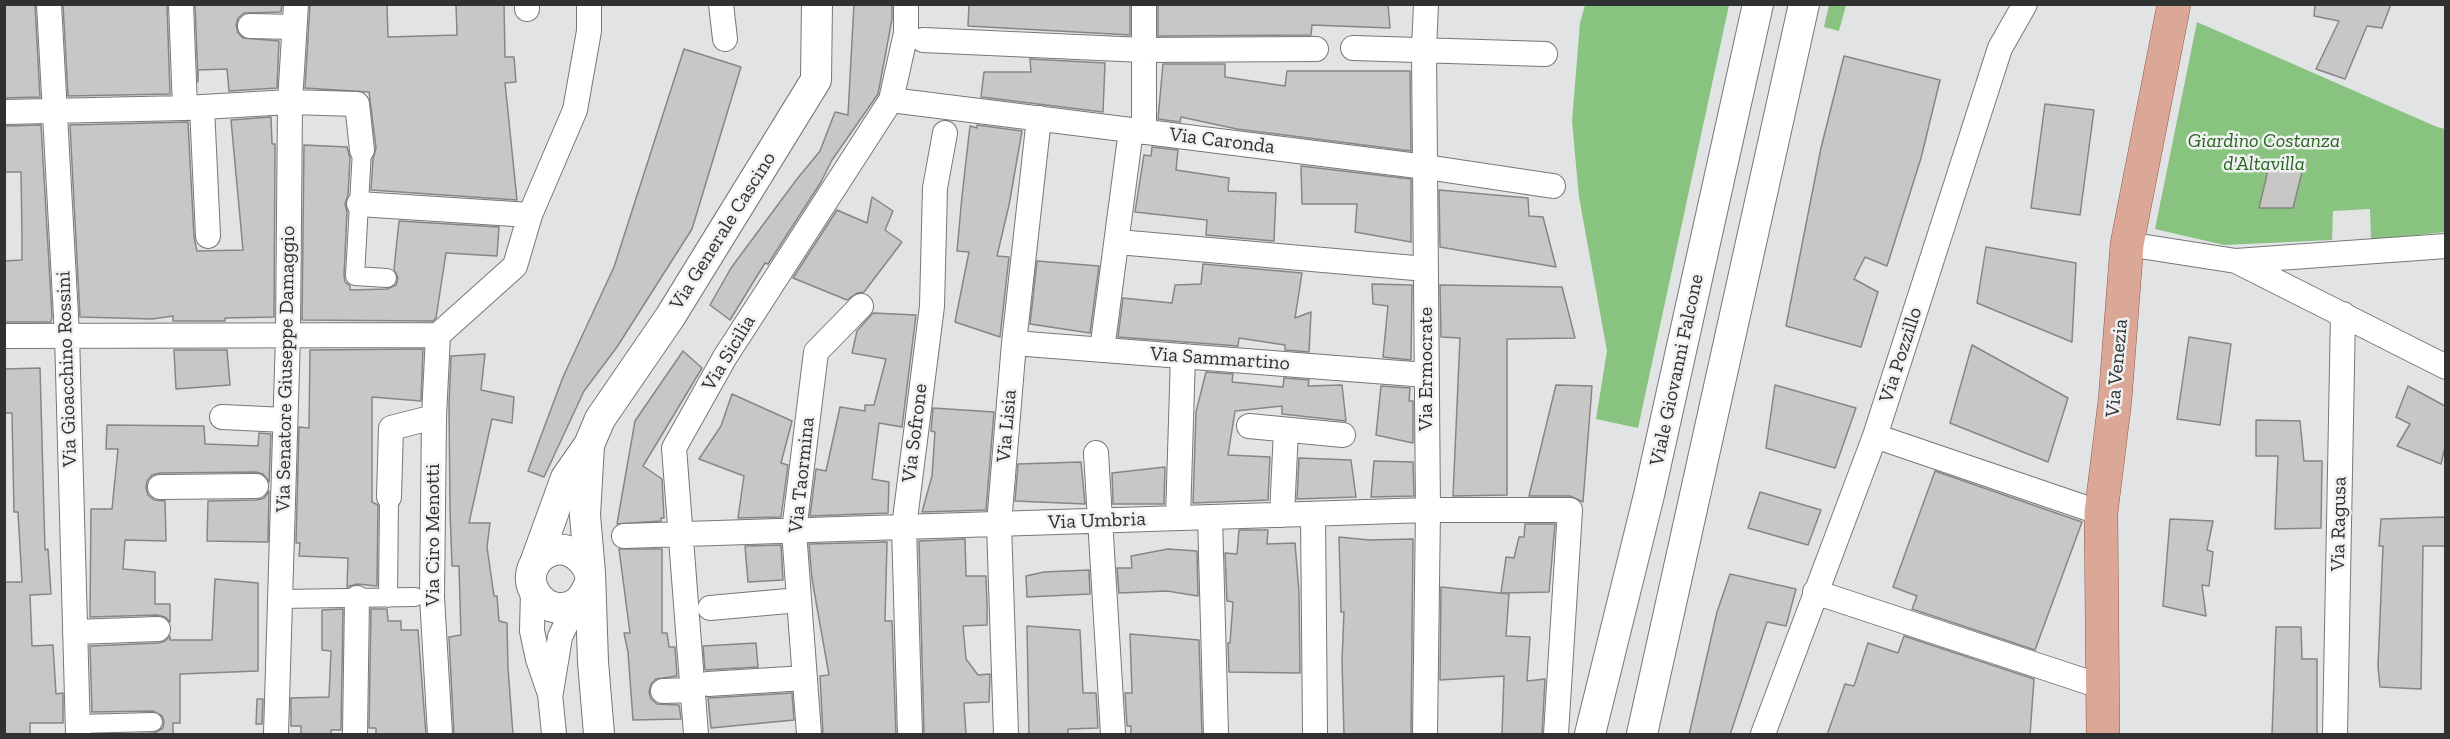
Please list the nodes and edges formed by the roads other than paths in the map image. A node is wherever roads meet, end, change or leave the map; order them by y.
1 (49, 4) edge
2 (181, 4) edge
3 (589, 4) edge
4 (721, 4) edge
5 (817, 4) edge
6 (906, 4) edge
7 (1144, 4) edge
8 (1426, 4) edge
9 (1758, 4) edge
10 (1804, 4) edge
11 (2025, 4) edge
12 (2174, 4) edge
13 (295, 16) edge
14 (250, 26) dead end
15 (725, 39) dead end
16 (923, 40) dead end
17 (1353, 48) dead end
18 (1316, 49) dead end
19 (1143, 50) junction
20 (1424, 51) junction
21 (1545, 54) dead end
22 (891, 99) junction
23 (290, 102) junction
24 (194, 108) junction
25 (56, 111) junction
26 (4, 112) edge
27 (1039, 118) junction
28 (1138, 131) junction
29 (945, 133) dead end
30 (362, 150) joint
31 (1426, 167) junction
32 (1553, 186) dead end
33 (359, 204) junction
34 (530, 215) junction
35 (208, 236) dead end
36 (1118, 242) junction
37 (2127, 244) junction
38 (2445, 246) edge
39 (2236, 261) junction
40 (1426, 269) junction
41 (387, 278) dead end
42 (861, 306) dead end
43 (2343, 314) junction
44 (67, 335) junction
45 (288, 335) junction
46 (438, 335) junction
47 (4, 336) edge
48 (1014, 343) junction
49 (1102, 350) junction
50 (1183, 356) junction
51 (2445, 366) edge
52 (1426, 375) junction
53 (222, 417) dead end
54 (434, 417) junction
55 (285, 420) junction
56 (1249, 426) dead end
57 (1286, 430) junction
58 (1343, 435) dead end
59 (1875, 436) junction
60 (589, 445) junction
61 (1096, 453) dead end
62 (272, 486) junction
63 (160, 487) dead end
64 (389, 497) joint
65 (1428, 510) junction
66 (2101, 513) junction
67 (1313, 514) junction
68 (1282, 515) junction
69 (1210, 517) junction
70 (1178, 518) junction
71 (1100, 521) junction
72 (999, 524) junction
73 (904, 527) junction
74 (794, 531) junction
75 (680, 535) junction
76 (624, 536) dead end
77 (562, 592) junction
78 (1815, 592) junction
79 (415, 597) dead end
80 (357, 598) junction
81 (388, 598) junction
82 (279, 600) junction
83 (799, 600) junction
84 (710, 608) dead end
85 (158, 629) dead end
86 (75, 632) junction
87 (592, 662) junction
88 (805, 678) junction
89 (700, 687) junction
90 (2103, 687) junction
91 (663, 691) dead end
92 (550, 694) junction
93 (1774, 706) junction
94 (153, 722) dead end
95 (78, 729) edge
96 (276, 735) edge
97 (355, 735) edge
98 (440, 735) edge
99 (554, 735) edge
100 (599, 735) edge
101 (696, 735) edge
102 (809, 735) edge
103 (910, 735) edge
104 (1006, 735) edge
105 (1113, 735) edge
106 (1216, 735) edge
107 (1316, 735) edge
108 (1425, 735) edge
109 (1556, 735) edge
110 (1590, 735) edge
111 (1642, 735) edge
112 (1763, 735) edge
113 (1768, 735) edge
114 (2103, 735) edge
115 (2335, 735) edge

1 - 25 street, Via Gioacchino Rossini
2 - 24 street
3 - 34 street
4 - 15 street
5 - 60 street, Via Generale Cascino
6 - 22 street, Via Sicilia
7 - 19 street
8 - 20 street, Via Ermocrate
9 - 110 street, Viale Giovanni Falcone
10 - 111 street
11 - 59 street, Via Pozzillo
12 - 37 main road, Via Venezia
13 - 14 street
13 - 23 street, Via Senatore Giuseppe Damaggio
16 - 19 street
17 - 20 street
18 - 19 street
19 - 28 street
20 - 21 street
20 - 31 street, Via Ermocrate
22 - 27 street, Via Caronda
22 - 75 street, Via Sicilia
23 - 24 street
23 - 30 street
23 - 45 street, Via Senatore Giuseppe Damaggio
24 - 25 street
24 - 35 street
25 - 26 street
25 - 44 street, Via Gioacchino Rossini
27 - 28 street, Via Caronda
27 - 48 street, Via Lisia
28 - 31 street, Via Caronda
28 - 36 street
29 - 73 street, Via Sofrone
30 - 33 street
31 - 32 street, Via Caronda
31 - 40 street, Via Ermocrate
33 - 34 street
33 - 41 street
34 - 46 street
36 - 40 street
36 - 49 street
37 - 39 street
37 - 66 main road, Via Venezia
38 - 39 street
39 - 43 street
40 - 52 street, Via Ermocrate
42 - 74 street, Via Taormina
43 - 51 street
43 - 115 street, Via Ragusa
44 - 45 street
44 - 47 street
44 - 86 street, Via Gioacchino Rossini
45 - 46 street
45 - 55 street, Via Senatore Giuseppe Damaggio
46 - 54 street, Via Ciro Menotti
48 - 49 street, Via Sammartino
48 - 72 street, Via Lisia
49 - 50 street, Via Sammartino
50 - 52 street, Via Sammartino
50 - 70 street
52 - 65 street, Via Ermocrate
53 - 55 street
54 - 64 street
54 - 98 street, Via Ciro Menotti
55 - 62 street, Via Senatore Giuseppe Damaggio
56 - 57 street
57 - 58 street
57 - 68 street
59 - 66 street
59 - 78 street, Via Pozzillo
60 - 77 street
60 - 77 street
61 - 71 street
62 - 63 street
62 - 82 street, Via Senatore Giuseppe Damaggio
64 - 81 street
65 - 67 street, Via Umbria
65 - 108 street, Via Ermocrate
65 - 109 street, Via Umbria
66 - 90 main road, Via Venezia
67 - 68 street, Via Umbria
67 - 107 street
68 - 69 street, Via Umbria
69 - 70 street, Via Umbria
69 - 106 street
70 - 71 street, Via Umbria
71 - 72 street, Via Umbria
71 - 105 street
72 - 73 street, Via Umbria
72 - 104 street, Via Lisia
73 - 74 street, Via Umbria
73 - 103 street, Via Sofrone
74 - 75 street, Via Umbria
74 - 83 street, Via Taormina
75 - 76 street, Via Umbria
75 - 89 street, Via Sicilia
77 - 87 street
77 - 87 street
77 - 92 street
77 - 92 street
78 - 90 street
78 - 93 street, Via Pozzillo
79 - 81 street
80 - 81 street
80 - 82 street
80 - 97 street
82 - 96 street, Via Senatore Giuseppe Damaggio
83 - 84 street
83 - 88 street, Via Taormina
85 - 86 street
86 - 95 street, Via Gioacchino Rossini
87 - 100 street
88 - 89 street
88 - 102 street, Via Taormina
89 - 91 street
89 - 101 street, Via Sicilia
90 - 114 main road, Via Venezia
92 - 99 street
93 - 112 street, Via Pozzillo
93 - 113 street, Via Pozzillo
94 - 95 street

